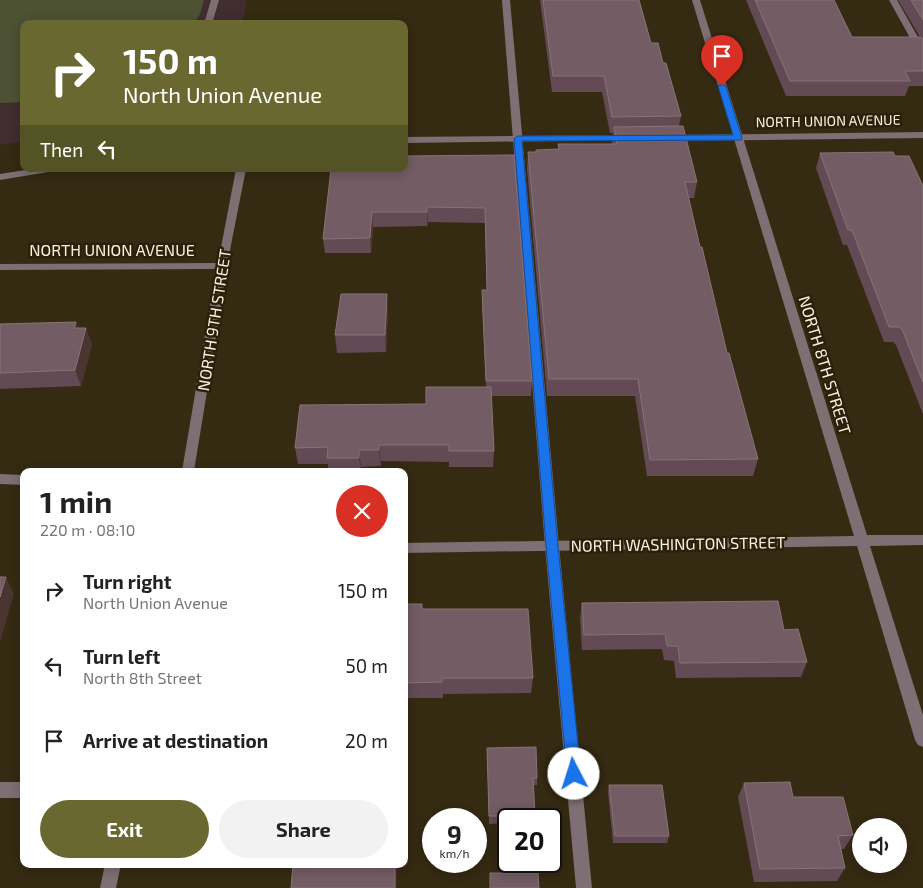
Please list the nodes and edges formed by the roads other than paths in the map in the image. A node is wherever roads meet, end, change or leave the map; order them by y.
1 (215, 0) edge
2 (506, 0) edge
3 (696, 0) edge
4 (893, 0) edge
5 (209, 20) edge
6 (923, 54) edge
7 (923, 135) edge
8 (636, 138) edge
9 (656, 138) edge
10 (738, 138) junction
11 (518, 139) junction
12 (408, 140) edge
13 (30, 172) edge
14 (240, 172) edge
15 (0, 177) edge
16 (0, 266) edge
17 (223, 266) junction
18 (189, 468) edge
19 (0, 479) edge
20 (20, 480) edge
21 (923, 540) edge
22 (863, 541) junction
23 (552, 546) junction
24 (408, 548) edge
25 (923, 740) edge
26 (0, 790) edge
27 (20, 790) edge
28 (112, 868) edge
29 (108, 888) edge
30 (584, 888) edge

1 - 5 street
2 - 11 street
3 - 10 street, NORTH 8TH STREET
4 - 6 street
7 - 10 street, NORTH UNION AVENUE
8 - 11 street
9 - 10 street, NORTH UNION AVENUE
10 - 22 street, NORTH 8TH STREET
11 - 12 street
11 - 23 street
13 - 15 street
14 - 17 street, NORTH 9TH STREET
16 - 17 street, NORTH UNION AVENUE
17 - 18 street, NORTH 9TH STREET
19 - 20 street
21 - 22 street, NORTH WASHINGTON STREET
22 - 23 street, NORTH WASHINGTON STREET
22 - 25 street, NORTH 8TH STREET
23 - 24 street, NORTH WASHINGTON STREET
23 - 30 street
26 - 27 street
28 - 29 street

